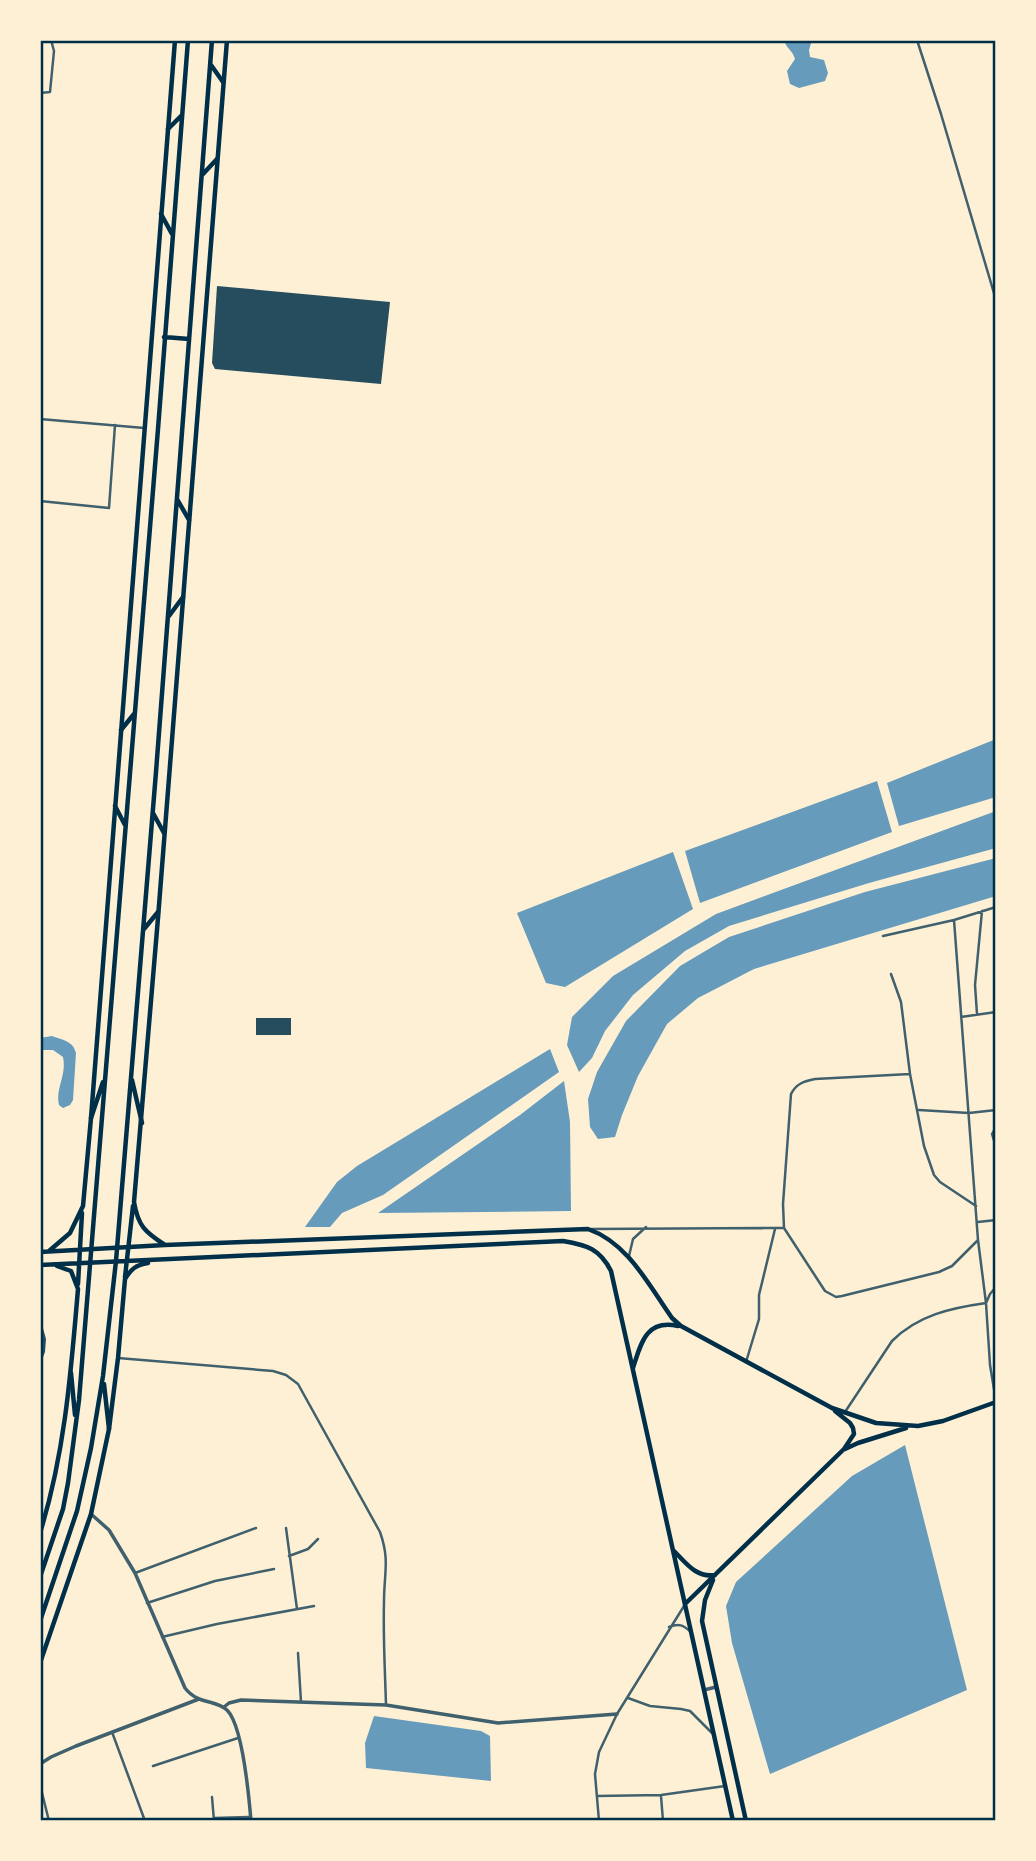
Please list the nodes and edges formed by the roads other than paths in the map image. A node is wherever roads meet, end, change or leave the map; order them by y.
1 (51, 40) edge
2 (175, 40) edge
3 (188, 40) edge
4 (212, 40) edge
5 (226, 40) edge
6 (917, 40) edge
7 (211, 64) junction
8 (223, 82) junction
9 (40, 93) edge
10 (182, 115) junction
11 (168, 130) junction
12 (217, 159) junction
13 (202, 174) junction
14 (161, 214) junction
15 (172, 235) junction
16 (996, 300) edge
17 (164, 337) junction
18 (189, 339) junction
19 (40, 419) edge
20 (115, 425) junction
21 (144, 428) junction
22 (177, 499) junction
23 (40, 501) edge
24 (189, 520) junction
25 (183, 597) junction
26 (168, 617) junction
27 (134, 713) junction
28 (121, 730) junction
29 (114, 807) junction
30 (153, 812) junction
31 (125, 826) junction
32 (164, 833) junction
33 (996, 907) edge
34 (982, 911) junction
35 (158, 912) junction
36 (954, 920) junction
37 (144, 929) junction
38 (883, 936) dead end
39 (891, 974) dead end
40 (996, 1012) edge
41 (977, 1014) junction
42 (961, 1017) junction
43 (131, 1073) junction
44 (106, 1074) junction
45 (910, 1074) junction
46 (918, 1110) junction
47 (996, 1110) edge
48 (969, 1113) junction
49 (91, 1118) junction
50 (142, 1123) junction
51 (996, 1127) edge
52 (996, 1147) edge
53 (134, 1202) junction
54 (83, 1206) junction
55 (976, 1206) junction
56 (996, 1220) edge
57 (977, 1223) junction
58 (646, 1227) junction
59 (784, 1228) junction
60 (588, 1229) junction
61 (775, 1229) junction
62 (978, 1240) junction
63 (165, 1245) junction
64 (128, 1248) junction
65 (92, 1249) junction
66 (117, 1249) junction
67 (80, 1250) junction
68 (49, 1251) junction
69 (40, 1252) edge
70 (629, 1257) junction
71 (162, 1260) junction
72 (90, 1261) junction
73 (116, 1261) junction
74 (127, 1261) junction
75 (79, 1262) junction
76 (47, 1264) junction
77 (40, 1265) edge
78 (125, 1279) junction
79 (996, 1287) edge
80 (78, 1289) junction
81 (986, 1303) junction
82 (681, 1326) junction
83 (118, 1358) junction
84 (746, 1363) junction
85 (632, 1368) junction
86 (71, 1373) junction
87 (103, 1376) junction
88 (996, 1401) edge
89 (832, 1408) junction
90 (845, 1412) junction
91 (76, 1423) junction
92 (911, 1427) junction
93 (109, 1429) junction
94 (844, 1449) junction
95 (91, 1514) junction
96 (256, 1528) dead end
97 (286, 1528) dead end
98 (40, 1533) edge
99 (318, 1539) dead end
100 (673, 1550) junction
101 (289, 1556) junction
102 (274, 1569) dead end
103 (135, 1573) junction
104 (715, 1575) junction
105 (40, 1577) edge
106 (148, 1603) junction
107 (685, 1605) junction
108 (314, 1606) dead end
109 (298, 1609) junction
110 (40, 1620) edge
111 (669, 1627) junction
112 (691, 1632) junction
113 (162, 1637) junction
114 (298, 1653) dead end
115 (40, 1662) edge
116 (716, 1687) junction
117 (704, 1690) junction
118 (628, 1698) junction
119 (199, 1699) junction
120 (301, 1702) junction
121 (386, 1705) junction
122 (224, 1707) junction
123 (618, 1714) junction
124 (112, 1732) junction
125 (714, 1735) junction
126 (238, 1738) junction
127 (40, 1764) edge
128 (153, 1766) dead end
129 (40, 1785) edge
130 (725, 1786) junction
131 (661, 1795) junction
132 (597, 1796) junction
133 (212, 1797) dead end
134 (214, 1819) edge
135 (251, 1819) edge
136 (49, 1821) edge
137 (145, 1821) edge
138 (599, 1821) edge
139 (663, 1821) edge
140 (733, 1821) edge
141 (746, 1821) edge

1 - 9 street
2 - 11 main road
3 - 10 main road
4 - 7 main road
5 - 8 main road
6 - 16 street
7 - 8 main road
7 - 13 main road
8 - 12 main road
10 - 11 main road
10 - 15 main road
11 - 14 main road
12 - 13 main road
12 - 24 main road
13 - 18 main road
14 - 15 main road
14 - 21 main road
15 - 17 main road
17 - 18 main road
17 - 27 main road
18 - 22 main road
19 - 20 street
20 - 21 street
20 - 23 street
21 - 28 main road
22 - 24 main road
22 - 26 main road
24 - 25 main road
25 - 26 main road
25 - 32 main road
26 - 30 main road
27 - 28 main road
27 - 31 main road
28 - 29 main road
29 - 31 main road
29 - 49 main road
30 - 32 main road
30 - 37 main road
31 - 44 main road
32 - 35 main road
33 - 34 street
34 - 36 street
34 - 41 street
35 - 37 main road
35 - 50 main road
36 - 38 street
36 - 42 street
37 - 43 main road
39 - 45 street
40 - 41 street
41 - 42 street
42 - 48 street
43 - 50 main road
43 - 66 main road
44 - 49 main road
44 - 65 main road
45 - 46 street
45 - 59 street
46 - 48 street
46 - 55 street
47 - 48 street
48 - 55 street
49 - 54 main road
50 - 53 main road
51 - 52 street
53 - 63 main road
53 - 64 main road
54 - 67 main road
54 - 68 main road
55 - 57 street
56 - 57 street
57 - 62 street
58 - 60 street
58 - 61 street
58 - 70 street
59 - 61 street
59 - 62 street
60 - 63 main road
60 - 70 main road
61 - 84 street
62 - 81 street
63 - 64 main road
64 - 66 main road
64 - 74 main road
65 - 66 main road
65 - 67 main road
65 - 72 main road
66 - 73 main road
67 - 68 main road
67 - 75 main road
68 - 69 main road
70 - 82 main road
71 - 74 main road
71 - 78 main road
71 - 85 main road
72 - 73 main road
72 - 75 main road
72 - 91 main road
73 - 74 main road
73 - 87 main road
74 - 78 main road
75 - 76 main road
75 - 80 main road
76 - 77 main road
76 - 80 main road
78 - 83 main road
79 - 81 street
80 - 86 main road
81 - 88 street
81 - 90 street
82 - 84 main road
82 - 85 main road
83 - 93 main road
83 - 121 street
84 - 89 main road
85 - 100 main road
86 - 91 main road
86 - 98 main road
87 - 93 main road
87 - 110 main road
88 - 92 main road
89 - 90 main road
89 - 94 main road
90 - 92 main road
91 - 105 main road
92 - 94 main road
93 - 95 main road
94 - 104 main road
95 - 103 street
95 - 115 main road
96 - 103 street
97 - 101 street
99 - 101 street
100 - 104 main road
100 - 107 main road
101 - 109 street
102 - 106 street
103 - 106 street
104 - 107 main road
104 - 116 main road
106 - 113 street
107 - 111 street
107 - 112 main road
108 - 109 street
109 - 113 street
111 - 112 street
111 - 118 street
112 - 117 main road
113 - 119 street
114 - 120 street
116 - 117 street
116 - 141 main road
117 - 125 main road
118 - 123 street
118 - 125 street
119 - 122 street
119 - 124 street
120 - 121 street
120 - 122 street
121 - 123 street
122 - 126 street
123 - 132 street
124 - 127 street
124 - 137 street
125 - 130 main road
126 - 128 street
126 - 135 street
129 - 136 street
130 - 131 street
130 - 140 main road
131 - 132 street
131 - 139 street
132 - 138 street
133 - 134 street
134 - 135 street

